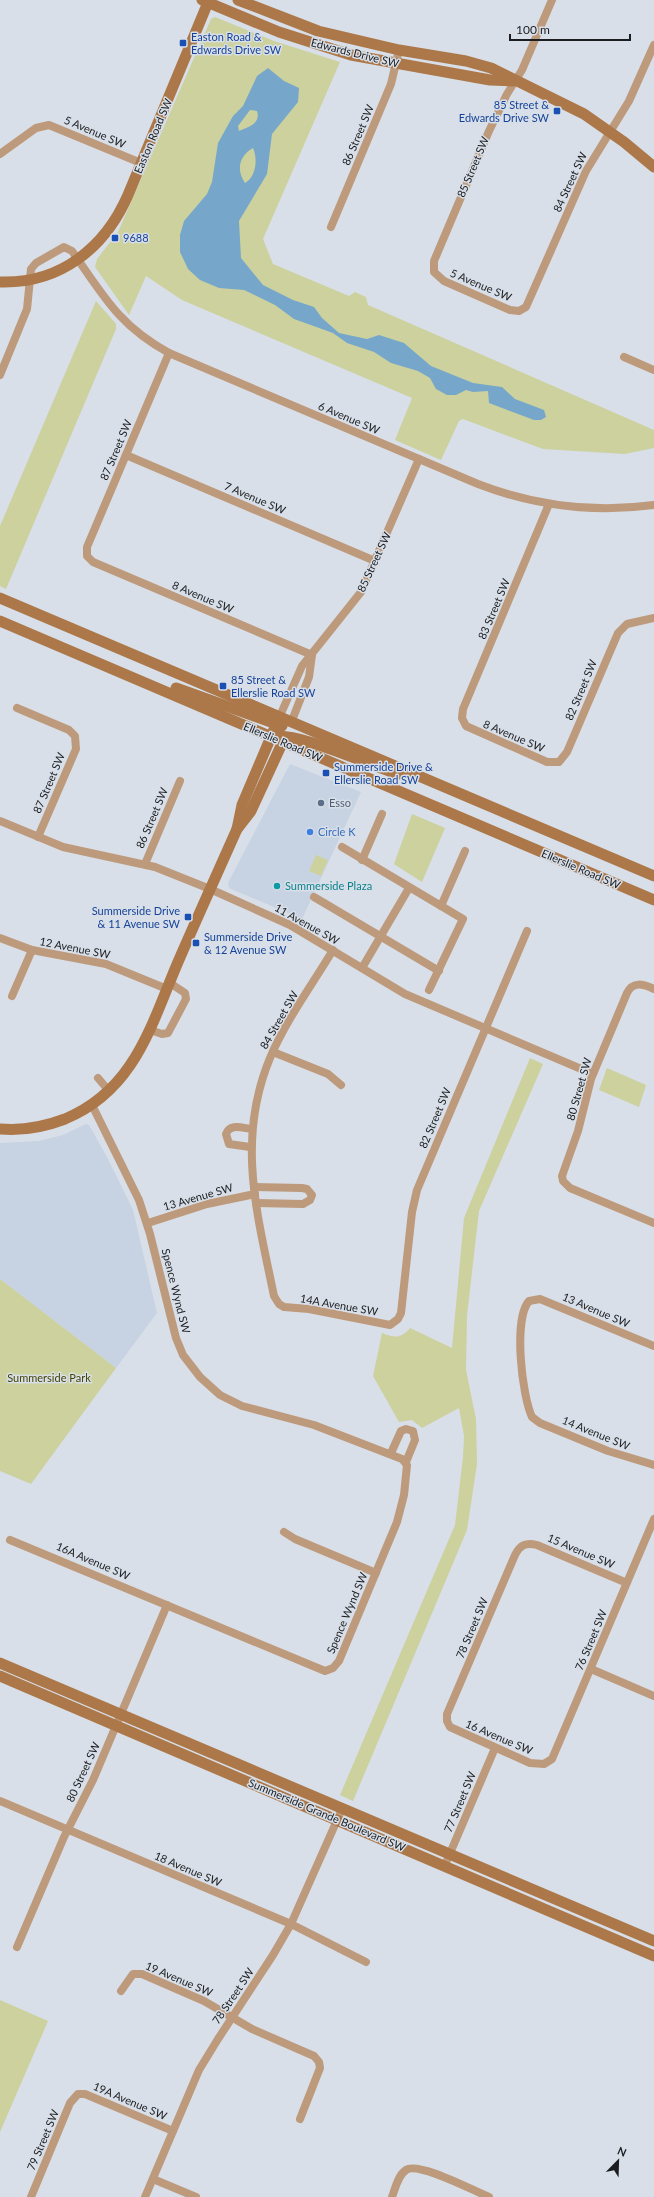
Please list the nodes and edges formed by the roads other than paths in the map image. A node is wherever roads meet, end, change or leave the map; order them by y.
1 (238, 0) edge
2 (552, 0) edge
3 (206, 1) edge
4 (654, 45) edge
5 (399, 50) junction
6 (397, 64) junction
7 (516, 81) junction
8 (611, 132) junction
9 (0, 154) edge
10 (141, 164) junction
11 (654, 167) edge
12 (331, 227) dead end
13 (78, 260) junction
14 (434, 272) joint
15 (30, 280) junction
16 (0, 282) edge
17 (522, 310) joint
18 (169, 353) junction
19 (624, 357) dead end
20 (654, 370) edge
21 (0, 375) edge
22 (126, 455) junction
23 (419, 459) junction
24 (549, 504) junction
25 (654, 505) edge
26 (87, 556) joint
27 (375, 561) junction
28 (0, 598) edge
29 (654, 618) edge
30 (0, 621) edge
31 (312, 656) junction
32 (127, 675) junction
33 (17, 708) dead end
34 (278, 721) junction
35 (291, 723) junction
36 (464, 723) joint
37 (271, 737) junction
38 (284, 739) junction
39 (559, 762) joint
40 (180, 781) dead end
41 (433, 782) junction
42 (382, 814) dead end
43 (0, 821) edge
44 (237, 829) junction
45 (38, 837) junction
46 (342, 847) dead end
47 (465, 851) dead end
48 (362, 860) junction
49 (145, 864) junction
50 (654, 876) edge
51 (409, 888) junction
52 (210, 889) junction
53 (314, 897) dead end
54 (654, 900) edge
55 (440, 906) junction
56 (527, 931) dead end
57 (381, 937) junction
58 (0, 938) edge
59 (32, 950) junction
60 (333, 950) junction
61 (362, 968) junction
62 (439, 971) junction
63 (168, 986) junction
64 (654, 989) edge
65 (429, 990) dead end
66 (12, 996) dead end
67 (485, 1028) junction
68 (150, 1030) junction
69 (273, 1052) junction
70 (593, 1074) junction
71 (98, 1078) dead end
72 (341, 1085) dead end
73 (109, 1091) junction
74 (92, 1105) junction
75 (0, 1129) edge
76 (252, 1129) junction
77 (250, 1147) junction
78 (255, 1195) junction
79 (148, 1223) junction
80 (654, 1224) edge
81 (279, 1304) joint
82 (396, 1322) joint
83 (654, 1346) edge
84 (532, 1417) joint
85 (391, 1453) junction
86 (406, 1462) junction
87 (654, 1465) edge
88 (654, 1519) edge
89 (284, 1532) dead end
90 (10, 1540) dead end
91 (525, 1544) joint
92 (376, 1573) junction
93 (627, 1583) junction
94 (167, 1605) junction
95 (0, 1663) edge
96 (591, 1669) junction
97 (0, 1676) edge
98 (654, 1696) edge
99 (121, 1715) junction
100 (448, 1724) joint
101 (116, 1726) junction
102 (495, 1748) junction
103 (544, 1764) joint
104 (0, 1801) edge
105 (342, 1809) junction
106 (338, 1820) junction
107 (67, 1830) junction
108 (450, 1854) junction
109 (446, 1865) junction
110 (291, 1924) junction
111 (654, 1941) edge
112 (17, 1947) dead end
113 (654, 1956) edge
114 (366, 1962) dead end
115 (121, 1991) dead end
116 (232, 2017) junction
117 (78, 2094) joint
118 (300, 2119) dead end
119 (173, 2131) junction
120 (153, 2179) junction
121 (31, 2197) edge
122 (145, 2197) edge
123 (196, 2197) edge
124 (392, 2197) edge
125 (489, 2197) edge

1 - 5 street, Edwards Drive SW
2 - 7 street, 85 Street SW
3 - 6 street, Edwards Drive SW
3 - 10 street, Easton Road SW
4 - 8 street, 84 Street SW
5 - 6 street, 86 Street SW
5 - 7 street, Edwards Drive SW
6 - 7 street, Edwards Drive SW
6 - 12 street, 86 Street SW
7 - 8 street, Edwards Drive SW
7 - 14 street, 85 Street SW
8 - 11 street, Edwards Drive SW
8 - 17 street, 84 Street SW
9 - 10 street, 5 Avenue SW
10 - 13 street, Easton Road SW
13 - 15 street, Easton Road SW
13 - 15 street
13 - 18 street, 6 Avenue SW
14 - 17 street, 5 Avenue SW
15 - 16 street, Easton Road SW
15 - 21 street
18 - 22 street, 87 Street SW
18 - 23 street, 6 Avenue SW
19 - 20 street
22 - 26 street, 87 Street SW
22 - 27 street, 7 Avenue SW
23 - 24 street, 6 Avenue SW
23 - 27 street, 85 Street SW
24 - 25 street, 6 Avenue SW
24 - 36 street, 83 Street SW
26 - 31 street, 8 Avenue SW
27 - 31 street, 85 Street SW
28 - 34 street, Ellerslie Road SW
29 - 39 street, 82 Street SW
30 - 32 street, Ellerslie Road SW
31 - 34 street, 85 Street SW
31 - 35 street, 85 Street SW
32 - 34 street
32 - 37 street, Ellerslie Road SW
33 - 45 street, 87 Street SW
34 - 35 street
34 - 37 street, 85 Street SW
35 - 38 street, 85 Street SW
35 - 41 street, Ellerslie Road SW
36 - 39 street, 8 Avenue SW
37 - 38 street
37 - 44 street, 85 Street SW
38 - 41 street
38 - 44 street, 85 Street SW
38 - 54 street, Ellerslie Road SW
40 - 49 street, 86 Street SW
41 - 50 street, Ellerslie Road SW
42 - 48 street
43 - 45 street, 11 Avenue SW
44 - 52 street
45 - 49 street, 11 Avenue SW
46 - 48 street
47 - 55 street
48 - 51 street
49 - 52 street, 11 Avenue SW
51 - 55 street
51 - 57 street
52 - 60 street, 11 Avenue SW
52 - 63 street
53 - 57 street
55 - 62 street
56 - 67 street, 82 Street SW
57 - 61 street
57 - 62 street
58 - 59 street, 12 Avenue SW
59 - 63 street, 12 Avenue SW
59 - 66 street
60 - 61 street, 11 Avenue SW
60 - 69 street, 84 Street SW
61 - 67 street, 11 Avenue SW
62 - 65 street
63 - 68 street
63 - 68 street, 12 Avenue SW
64 - 70 street, 80 Street SW
67 - 70 street, 11 Avenue SW
67 - 82 street, 82 Street SW
68 - 73 street
69 - 72 street
69 - 76 street, 84 Street SW
70 - 80 street, 80 Street SW
71 - 73 street
73 - 74 street
74 - 75 street
74 - 79 street, Spence Wynd SW
76 - 77 street, 84 Street SW
76 - 77 street
77 - 78 street, 84 Street SW
78 - 78 street
78 - 79 street, 13 Avenue SW
78 - 81 street, 84 Street SW
79 - 85 street, Spence Wynd SW
81 - 82 street, 14A Avenue SW
83 - 84 street, 13 Avenue SW
84 - 87 street, 14 Avenue SW
85 - 86 street, Spence Wynd SW
85 - 86 street, Spence Wynd SW
86 - 92 street, Spence Wynd SW
88 - 93 street, 76 Street SW
89 - 92 street
90 - 94 street, 16A Avenue SW
91 - 93 street, 15 Avenue SW
91 - 100 street, 78 Street SW
92 - 94 street, Spence Wynd SW
93 - 96 street, 76 Street SW
94 - 99 street, 80 Street SW
95 - 99 street, Summerside Grande Boulevard SW
96 - 98 street
96 - 103 street, 76 Street SW
97 - 101 street, Summerside Grande Boulevard SW
99 - 101 street, 80 Street SW
99 - 105 street, Summerside Grande Boulevard SW
100 - 102 street, 16 Avenue SW
101 - 106 street, Summerside Grande Boulevard SW
101 - 107 street, 80 Street SW
102 - 103 street, 16 Avenue SW
102 - 108 street, 77 Street SW
104 - 107 street, 18 Avenue SW
105 - 106 street, 78 Street SW
105 - 108 street, Summerside Grande Boulevard SW
106 - 109 street, Summerside Grande Boulevard SW
106 - 110 street, 78 Street SW
107 - 110 street, 18 Avenue SW
107 - 112 street, 80 Street SW
108 - 109 street, 77 Street SW
108 - 111 street, Summerside Grande Boulevard SW
109 - 113 street, Summerside Grande Boulevard SW
110 - 114 street, 18 Avenue SW
110 - 116 street, 78 Street SW
115 - 116 street, 19 Avenue SW
116 - 118 street, 19 Avenue SW
116 - 119 street, 78 Street SW
117 - 119 street, 19A Avenue SW
117 - 121 street, 79 Street SW
119 - 120 street, 78 Street SW
120 - 122 street, 78 Street SW
120 - 123 street
124 - 125 street

